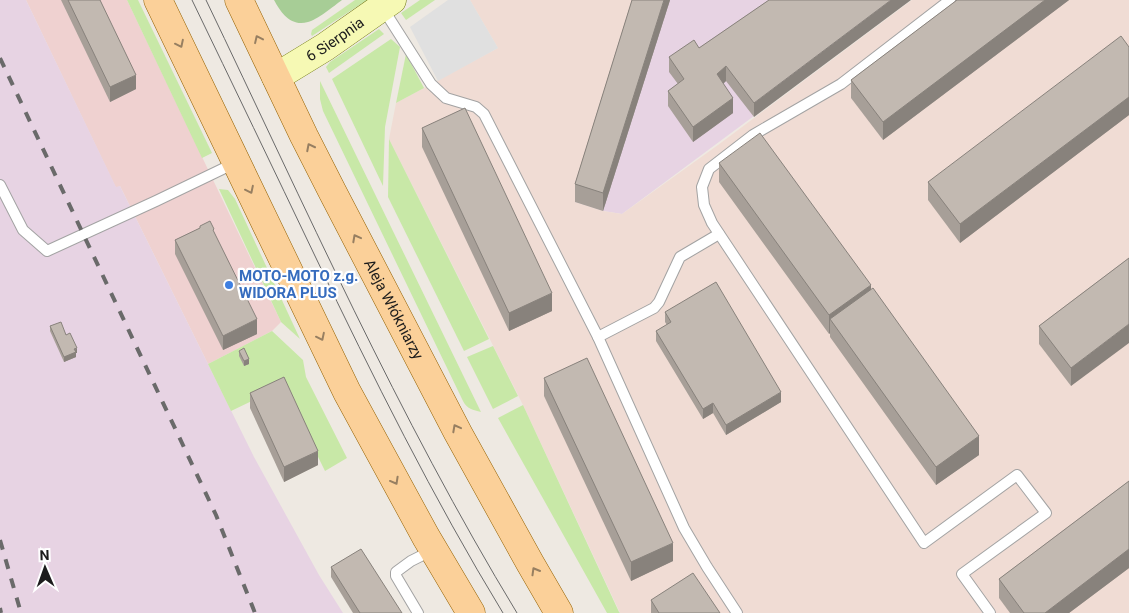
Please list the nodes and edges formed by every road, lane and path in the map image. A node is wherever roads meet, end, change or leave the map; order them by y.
1 (158, 0) edge
2 (240, 0) edge
3 (950, 0) edge
4 (387, 3) edge
5 (276, 78) junction
6 (236, 162) junction
7 (0, 185) edge
8 (719, 234) junction
9 (598, 337) junction
10 (434, 550) junction
11 (418, 613) edge
12 (471, 613) edge
13 (559, 613) edge
14 (737, 613) edge
15 (990, 613) edge

1 -> 6 main road
5 -> 2 main road, Aleja Włókniarzy
3 - 8 lane
4 - 5 street, 6 Sierpnia
4 - 9 lane
13 -> 5 main road, Aleja Włókniarzy
6 - 7 lane
6 -> 10 main road
8 - 9 lane
8 - 15 lane
9 - 14 lane
10 - 11 lane
10 - 12 main road

